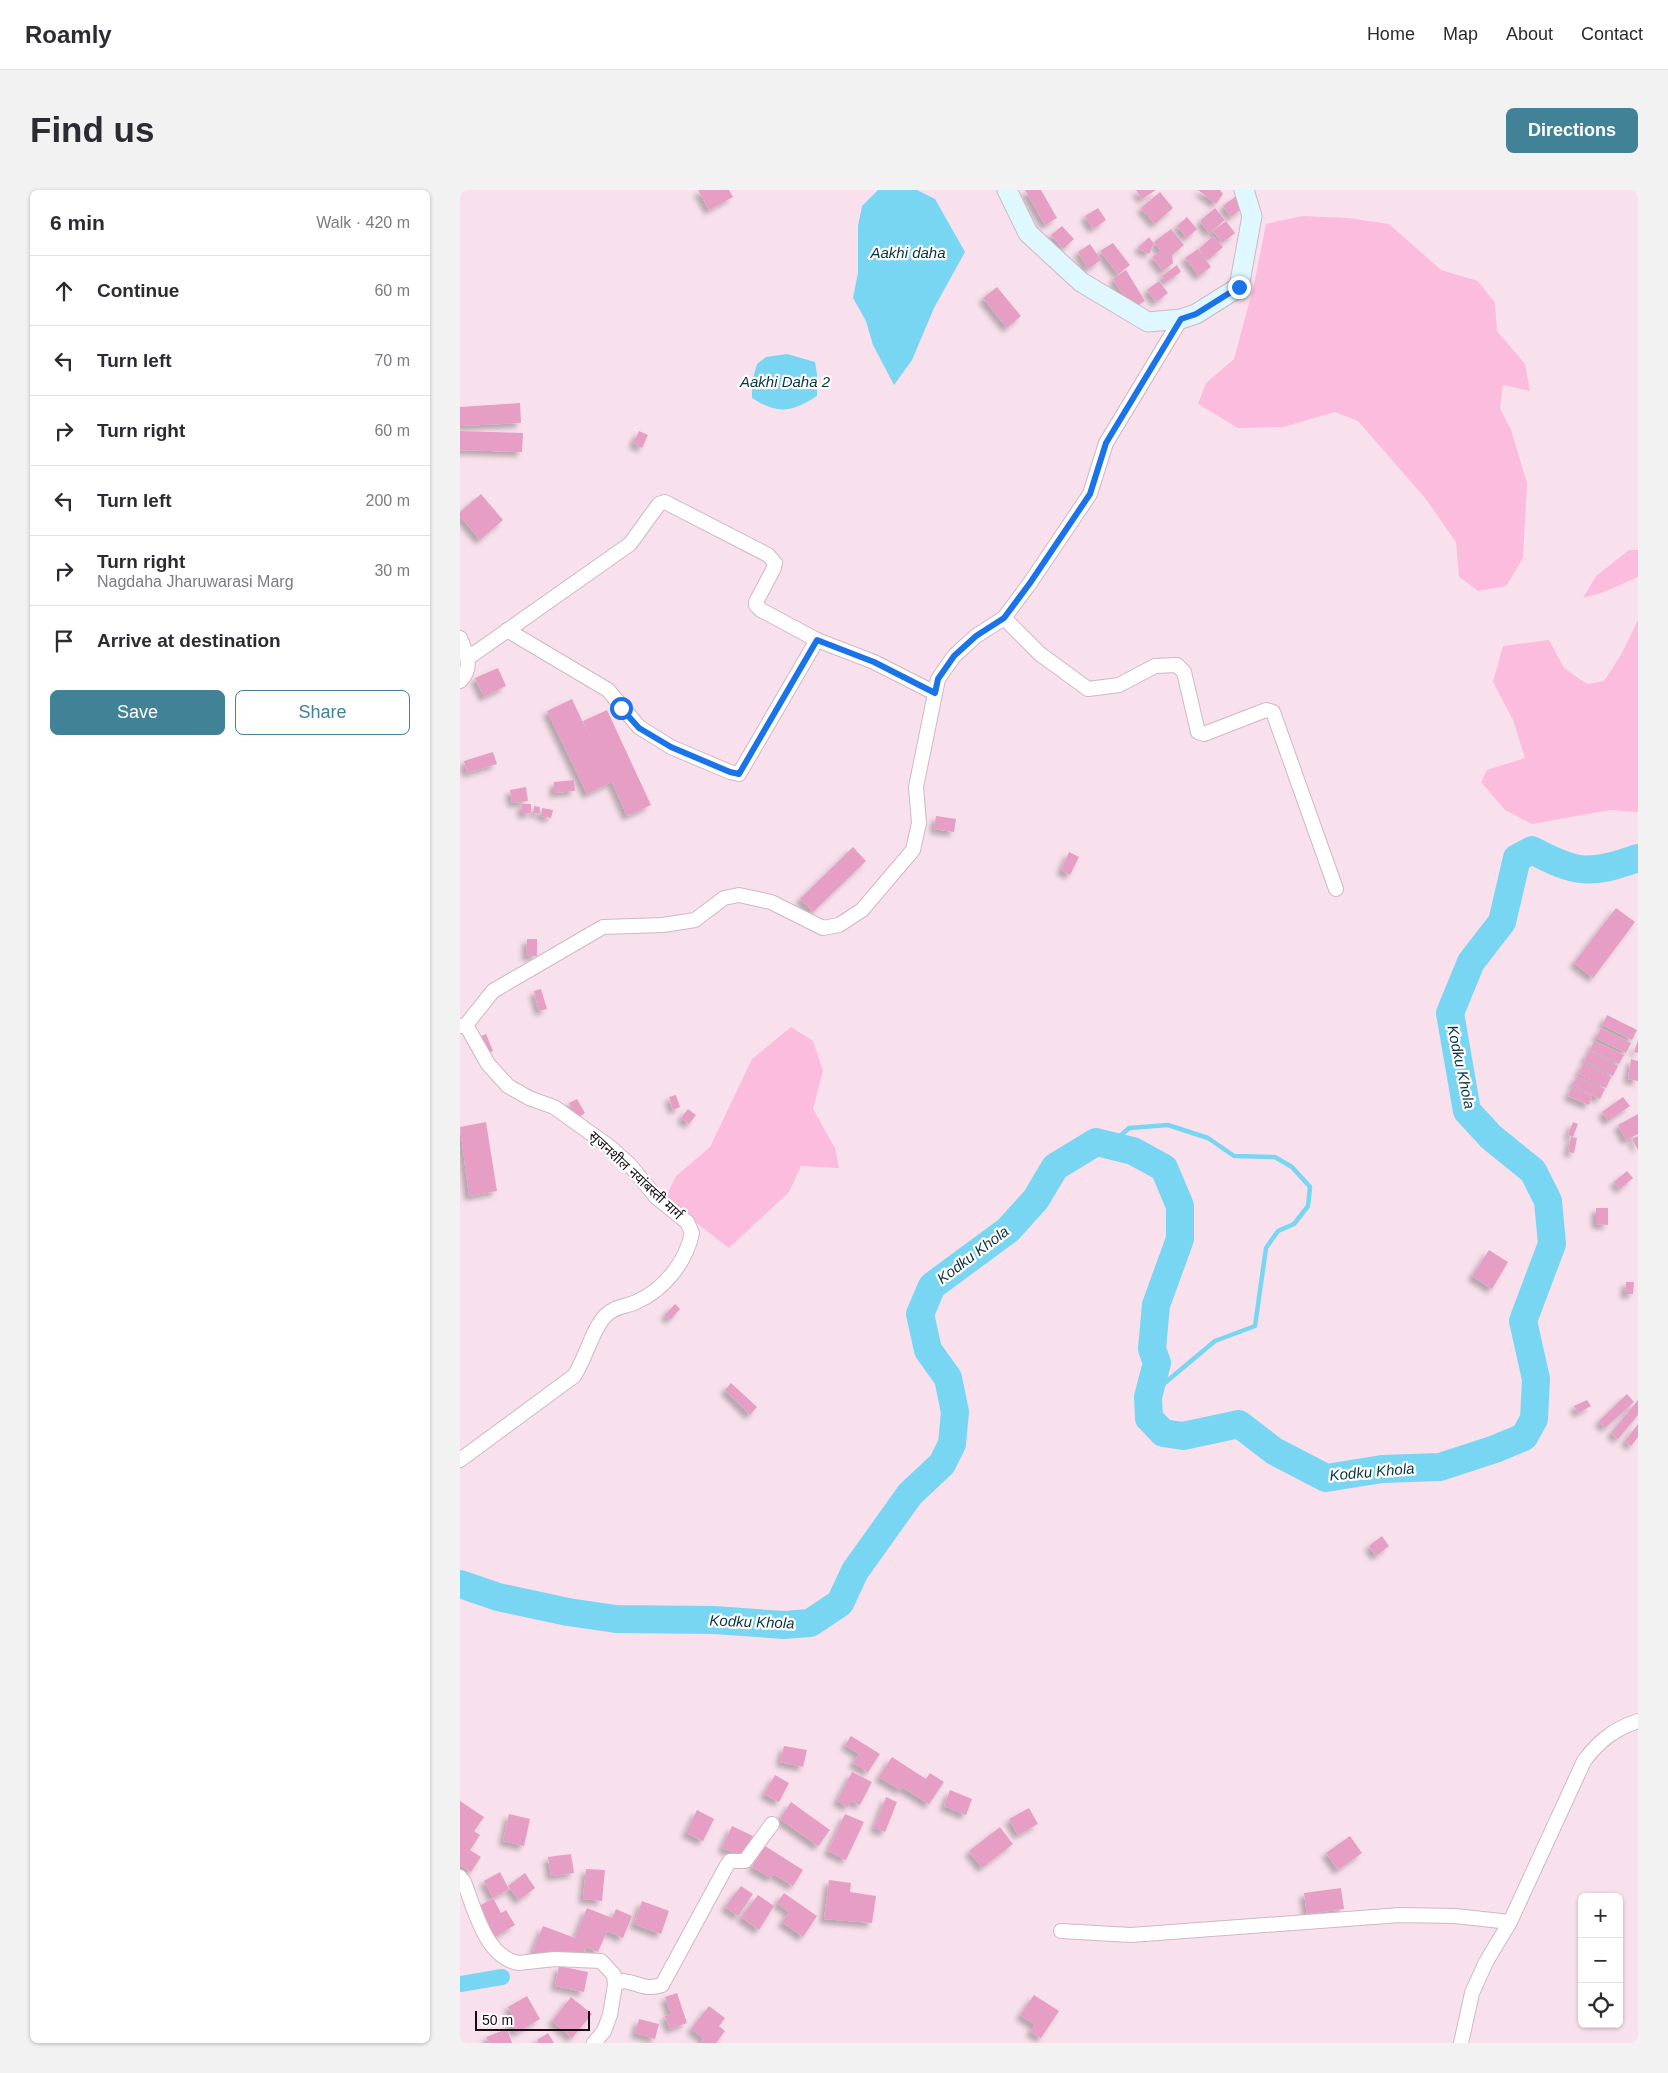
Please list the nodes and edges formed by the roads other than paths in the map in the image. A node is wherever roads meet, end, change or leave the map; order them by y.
1 (1007, 190) edge
2 (1244, 190) edge
3 (1181, 319) junction
4 (1004, 618) junction
5 (507, 630) junction
6 (460, 638) edge
7 (817, 640) junction
8 (468, 658) junction
9 (460, 681) edge
10 (935, 693) junction
11 (1336, 889) dead end
12 (463, 1026) edge
13 (460, 1460) edge
14 (1638, 1721) edge
15 (772, 1824) dead end
16 (460, 1877) edge
17 (1510, 1922) junction
18 (1061, 1931) dead end
19 (615, 1985) junction
20 (594, 2043) edge
21 (1461, 2043) edge

1 - 3 street
2 - 3 street
3 - 4 street
4 - 10 street
4 - 11 street
5 - 7 street
5 - 7 street
5 - 8 street
6 - 8 street
7 - 10 street
8 - 9 street
10 - 12 street
12 - 13 street, सृजनशील नयांबस्ती मार्ग
14 - 17 street
15 - 19 street
16 - 19 street
17 - 18 street
17 - 21 street
19 - 20 street

